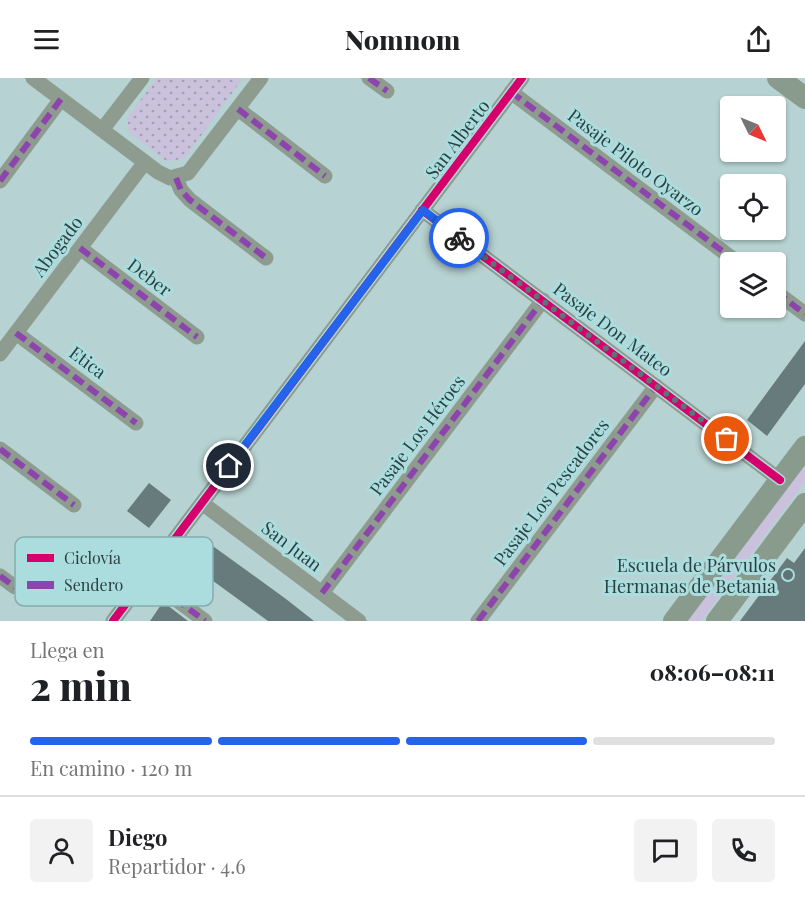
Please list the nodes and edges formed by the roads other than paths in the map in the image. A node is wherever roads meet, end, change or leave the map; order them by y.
1 (33, 78) edge
2 (142, 78) edge
3 (261, 78) edge
4 (369, 78) edge
5 (522, 78) edge
6 (778, 78) edge
7 (387, 91) dead end
8 (512, 92) junction
9 (805, 98) edge
10 (62, 99) junction
11 (238, 109) junction
12 (102, 130) junction
13 (145, 162) junction
14 (325, 176) dead end
15 (176, 178) junction
16 (0, 181) edge
17 (423, 210) junction
18 (80, 248) junction
19 (724, 252) edge
20 (266, 258) dead end
21 (543, 300) junction
22 (786, 300) edge
23 (805, 314) edge
24 (16, 333) junction
25 (197, 337) dead end
26 (0, 354) edge
27 (656, 386) junction
28 (136, 423) dead end
29 (805, 447) edge
30 (0, 449) edge
31 (780, 480) junction
32 (202, 503) junction
33 (805, 504) edge
34 (74, 505) dead end
35 (176, 537) edge
36 (0, 576) edge
37 (15, 587) dead end
38 (322, 593) junction
39 (124, 606) edge
40 (185, 606) edge
41 (113, 621) edge
42 (205, 621) edge
43 (358, 621) edge
44 (478, 621) edge
45 (674, 621) edge
46 (717, 621) edge

1 - 10 street
2 - 12 street
3 - 11 street
4 - 7 street
5 - 8 street, San Alberto
6 - 9 street
8 - 17 street, San Alberto
8 - 19 street, Pasaje Piloto Oyarzo
10 - 12 street
10 - 16 street
11 - 14 street
11 - 15 street
12 - 13 street
13 - 15 street
13 - 18 street, Abogado
15 - 20 street
17 - 21 street, Pasaje Don Mateo
17 - 32 street, San Alberto
18 - 24 street, Abogado
18 - 25 street, Deber
21 - 27 street, Pasaje Don Mateo
21 - 38 street, Pasaje Los Héroes
22 - 23 street
24 - 26 street, Abogado
24 - 28 street, Etica
27 - 31 street, Pasaje Don Mateo
27 - 44 street, Pasaje Los Pescadores
29 - 31 street
30 - 34 street
31 - 45 street
32 - 35 street, San Alberto
32 - 38 street, San Juan
33 - 46 street
36 - 37 street
38 - 43 street, San Juan
39 - 41 street, San Alberto
40 - 42 street

